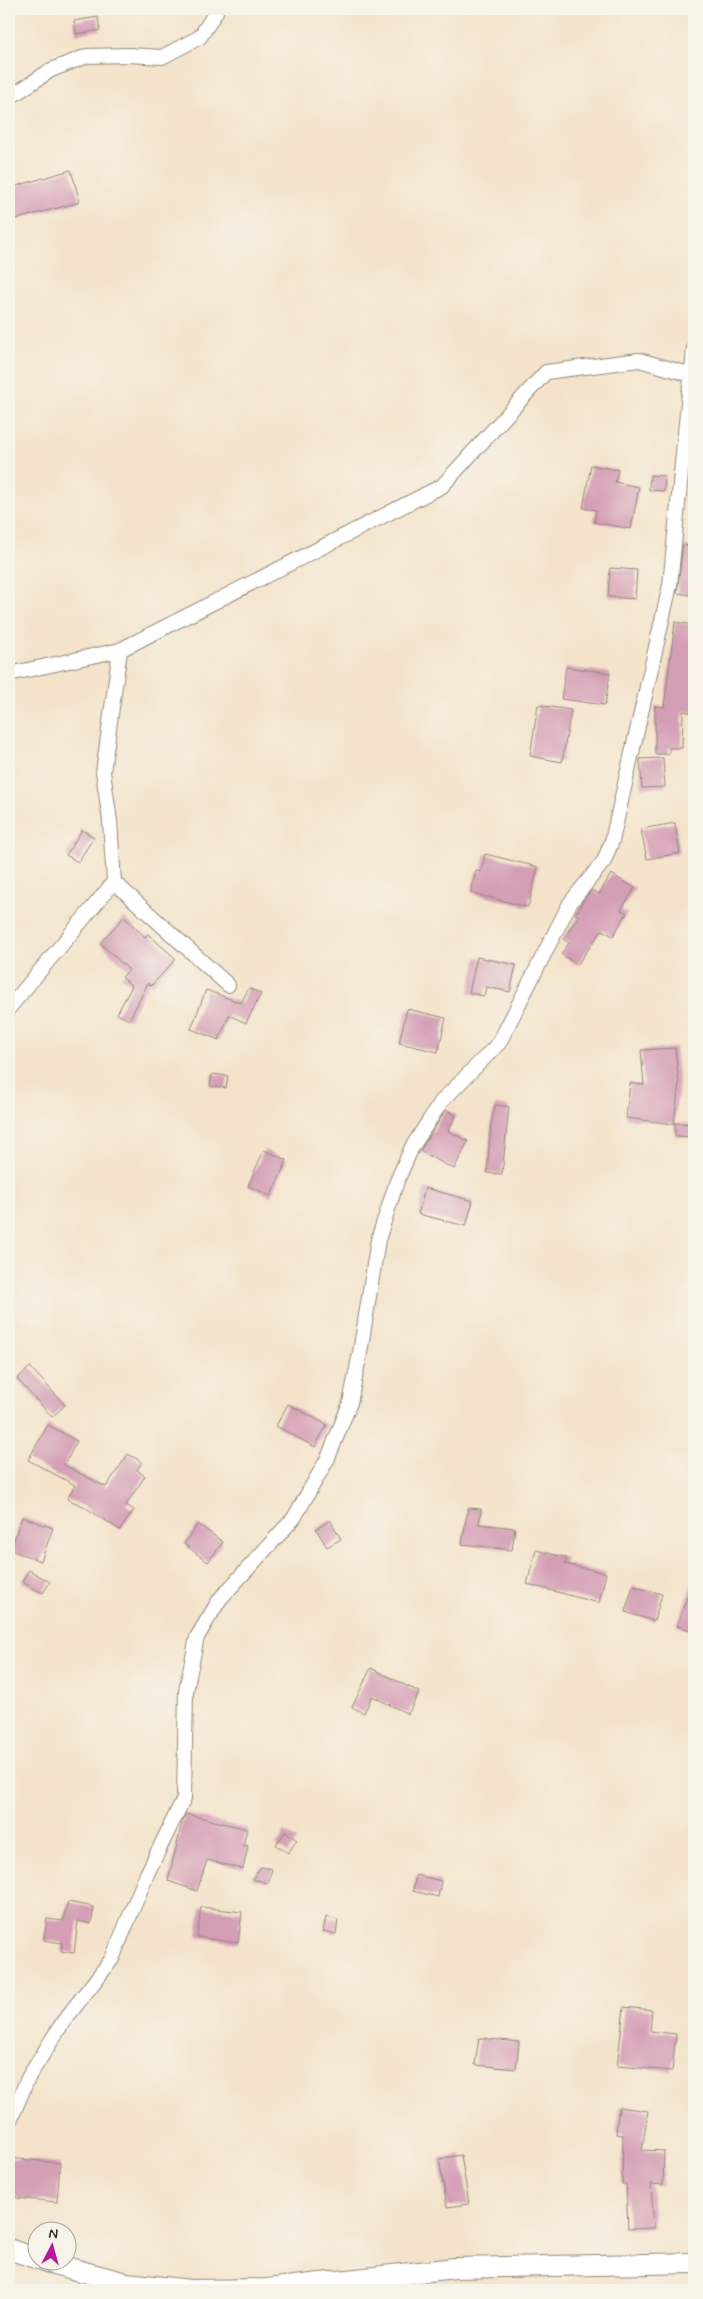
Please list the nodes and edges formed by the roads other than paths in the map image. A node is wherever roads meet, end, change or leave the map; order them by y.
1 (215, 9) edge
2 (9, 98) edge
3 (694, 347) edge
4 (693, 375) edge
5 (120, 650) junction
6 (9, 674) edge
7 (114, 882) junction
8 (228, 985) dead end
9 (9, 1008) edge
10 (9, 2123) edge
11 (9, 2249) edge
12 (28, 2256) edge
13 (694, 2264) edge
14 (78, 2270) edge

1 - 2 street
3 - 4 street
4 - 5 street
4 - 10 street
5 - 6 street
5 - 7 street
7 - 8 street
7 - 9 street
11 - 12 street
13 - 14 street

